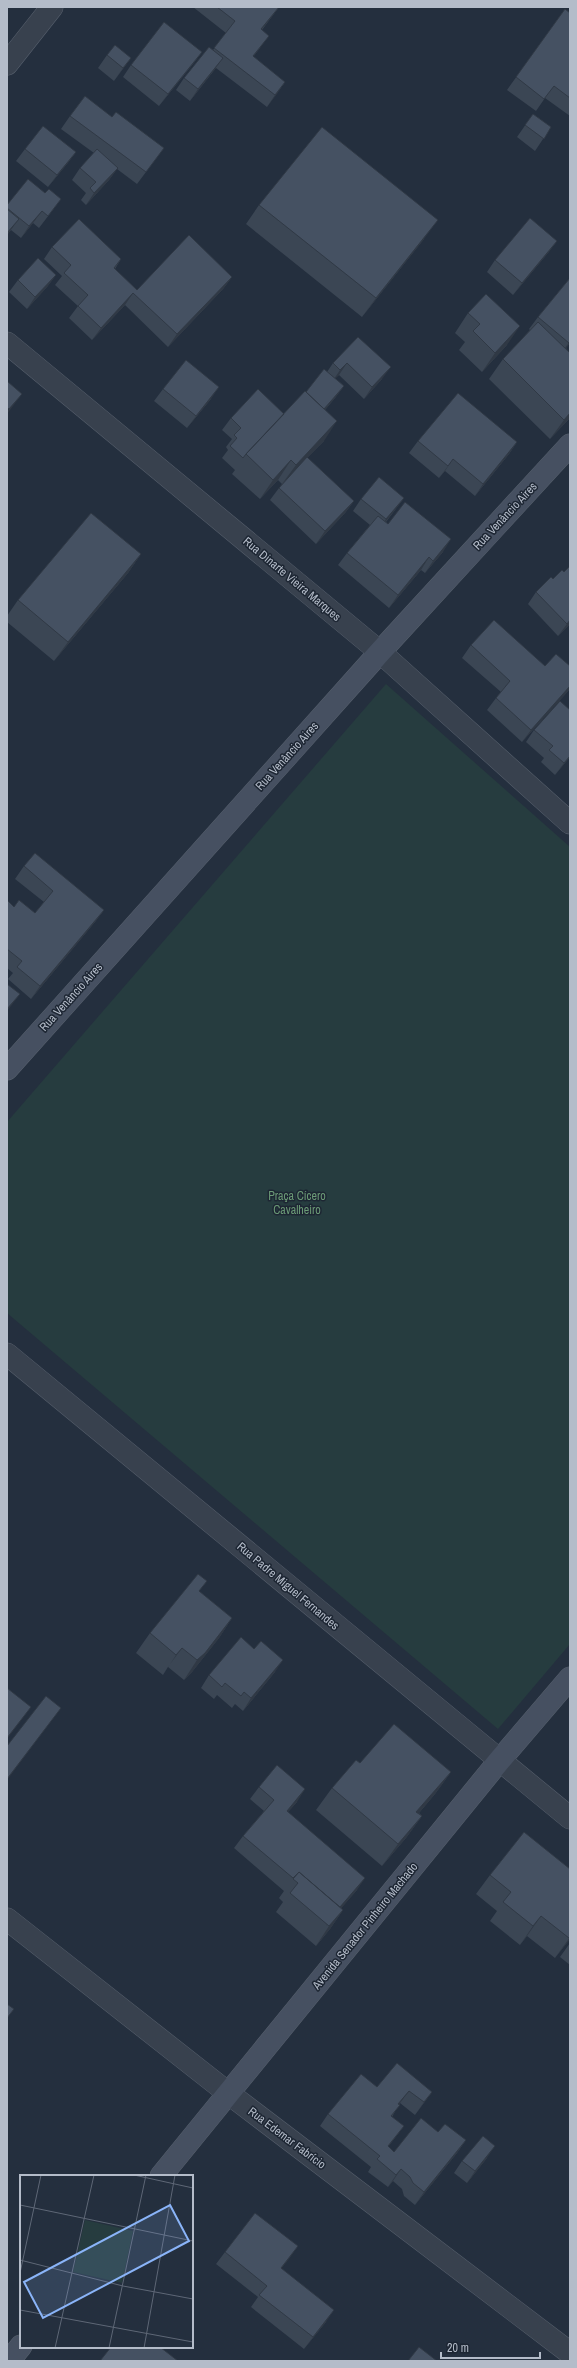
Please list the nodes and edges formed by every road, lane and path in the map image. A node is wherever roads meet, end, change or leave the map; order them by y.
1 (52, 7) edge
2 (7, 64) edge
3 (7, 343) edge
4 (570, 446) edge
5 (380, 652) junction
6 (570, 823) edge
7 (7, 1069) edge
8 (7, 1354) edge
9 (570, 1678) edge
10 (499, 1761) junction
11 (570, 1818) edge
12 (7, 1919) edge
13 (228, 2093) junction
14 (161, 2175) edge
15 (20, 2347) edge
16 (570, 2353) edge
17 (9, 2361) edge

1 - 2 street
3 - 5 street, Rua Dinarte Vieira Marques
4 - 5 street, Rua Venâncio Aires
5 - 6 street, Rua Dinarte Vieira Marques
5 - 7 street, Rua Venâncio Aires
8 - 10 street, Rua Padre Miguel Fernandes
9 - 10 street, Avenida Senador Pinheiro Machado
10 - 11 street, Rua Padre Miguel Fernandes
10 - 13 street, Avenida Senador Pinheiro Machado
12 - 13 street, Rua Edemar Fabrício
13 - 14 street, Avenida Senador Pinheiro Machado
13 - 16 street, Rua Edemar Fabrício
15 - 17 street

